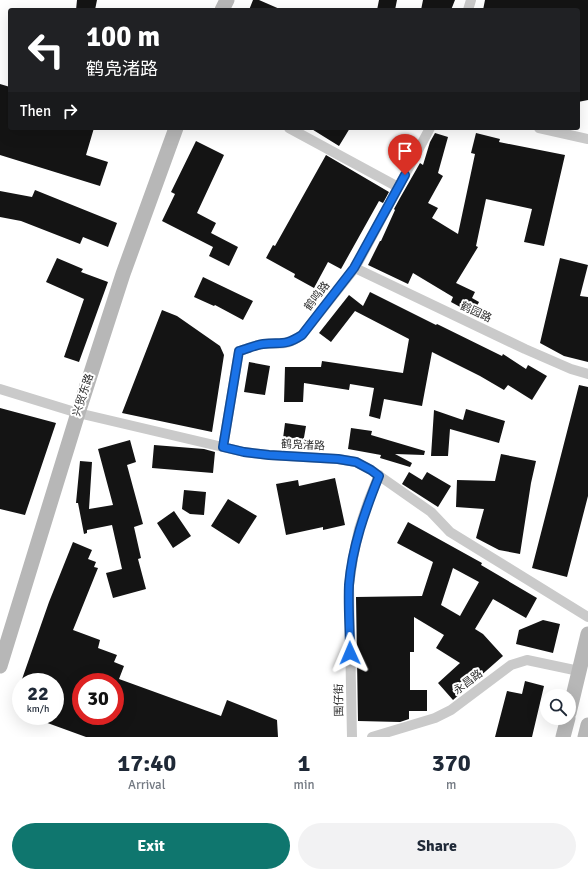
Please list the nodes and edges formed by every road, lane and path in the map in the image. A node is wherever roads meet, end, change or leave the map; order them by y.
1 (175, 130) edge
2 (293, 130) edge
3 (429, 130) edge
4 (548, 130) edge
5 (588, 139) edge
6 (398, 186) junction
7 (354, 268) junction
8 (588, 374) edge
9 (0, 389) edge
10 (78, 413) junction
11 (223, 447) junction
12 (379, 476) junction
13 (588, 617) edge
14 (588, 634) edge
15 (0, 666) edge
16 (579, 672) junction
17 (575, 689) edge
18 (566, 725) edge
19 (588, 725) edge
20 (352, 737) edge
21 (372, 737) edge
22 (563, 737) edge
23 (585, 737) edge

1 - 10 street, 兴贸东路
2 - 6 street
3 - 6 street, 鹤鸣路
4 - 5 street
6 - 7 street, 鹤鸣路
7 - 8 street, 鹤园路
7 - 11 street, 鹤鸣路
9 - 10 street, 鹤凫渚路
10 - 11 street, 鹤凫渚路
10 - 15 street, 兴贸东路
11 - 12 street, 鹤凫渚路
12 - 13 street, 鹤凫渚路
12 - 20 street, 围仔街
14 - 16 street
16 - 17 street
16 - 21 street, 永昌路
18 - 22 street
19 - 23 street

